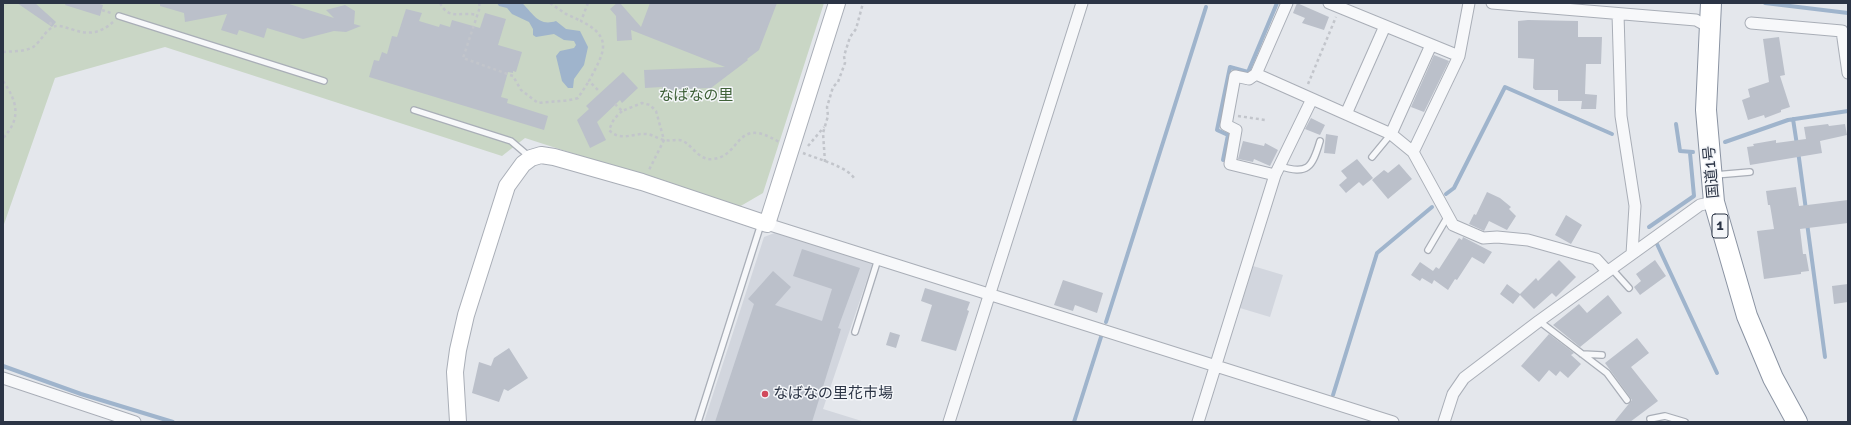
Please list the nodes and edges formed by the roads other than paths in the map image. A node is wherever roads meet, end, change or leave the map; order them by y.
1 (837, 3) edge
2 (1082, 3) edge
3 (1287, 3) edge
4 (1329, 3) edge
5 (1469, 3) edge
6 (1492, 3) edge
7 (1596, 8) edge
8 (1618, 14) junction
9 (1710, 15) edge
10 (119, 16) road end
11 (1751, 23) dead end
12 (1385, 26) junction
13 (1431, 45) junction
14 (1459, 56) junction
15 (1848, 73) edge
16 (1256, 74) junction
17 (324, 81) dead end
18 (1307, 97) junction
19 (414, 110) dead end
20 (1346, 114) junction
21 (1391, 134) junction
22 (1320, 141) dead end
23 (1413, 152) junction
24 (1372, 157) dead end
25 (531, 158) junction
26 (1277, 170) junction
27 (1750, 172) dead end
28 (1711, 175) junction
29 (1714, 202) junction
30 (1448, 216) junction
31 (764, 222) junction
32 (1428, 250) dead end
33 (1632, 254) junction
34 (878, 259) junction
35 (1609, 270) junction
36 (1629, 288) dead end
37 (989, 294) junction
38 (1539, 321) junction
39 (855, 332) dead end
40 (1582, 354) junction
41 (1602, 356) dead end
42 (1215, 366) junction
43 (3, 378) edge
44 (1627, 400) dead end
45 (110, 418) edge
46 (1650, 419) dead end
47 (135, 422) edge
48 (458, 422) edge
49 (698, 422) edge
50 (949, 422) edge
51 (1198, 422) edge
52 (1392, 422) edge
53 (1444, 422) edge
54 (1685, 422) edge
55 (1797, 422) edge

1 - 31 street
2 - 37 street
3 - 16 street
4 - 12 street
5 - 14 street
6 - 7 street
7 - 8 street
8 - 9 street
8 - 33 street
9 - 28 highway, 国道1号 / 1
10 - 17 lane
11 - 15 street
12 - 13 street
12 - 20 street
13 - 14 street
13 - 21 street
14 - 23 street
16 - 18 street
16 - 26 street
18 - 20 street
18 - 26 street
19 - 25 lane
20 - 21 street
21 - 23 street
21 - 24 lane
22 - 26 lane
23 - 30 street
25 - 31 street
25 - 48 street
26 - 42 street
27 - 28 lane
28 - 29 highway, 国道1号 / 1
29 - 33 street
29 - 55 highway, 国道1号 / 1
30 - 32 lane
30 - 35 street
31 - 34 street
31 - 49 lane
33 - 35 street
34 - 37 street
34 - 39 lane
35 - 36 lane
35 - 38 street
37 - 42 street
37 - 50 street
38 - 40 lane
38 - 53 street
40 - 41 lane
40 - 44 lane
42 - 51 street
42 - 52 street
43 - 45 street
45 - 47 street
46 - 54 lane

